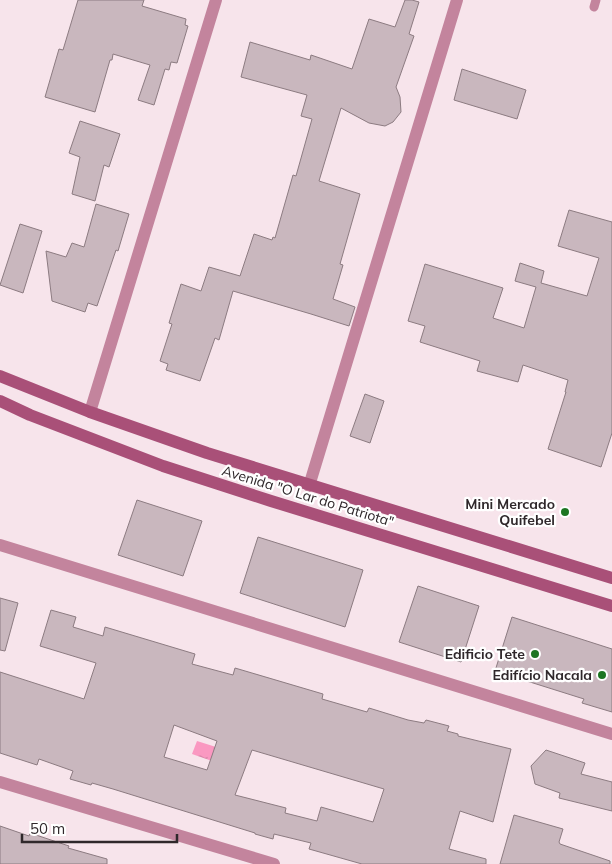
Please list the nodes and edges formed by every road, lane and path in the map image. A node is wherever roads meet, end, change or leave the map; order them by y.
1 (216, 0) edge
2 (457, 0) edge
3 (0, 376) edge
4 (0, 401) edge
5 (90, 412) junction
6 (309, 486) junction
7 (0, 545) edge
8 (612, 578) edge
9 (612, 606) edge
10 (612, 734) edge
11 (0, 782) edge
12 (274, 864) edge

1 - 5 street
2 - 6 street
3 - 5 main road, Avenida "O Lar do Patriota"
4 - 9 main road, Avenida "O Lar do Patriota"
5 - 6 main road, Avenida "O Lar do Patriota"
6 - 8 main road, Avenida "O Lar do Patriota"
7 - 10 street
11 - 12 street

